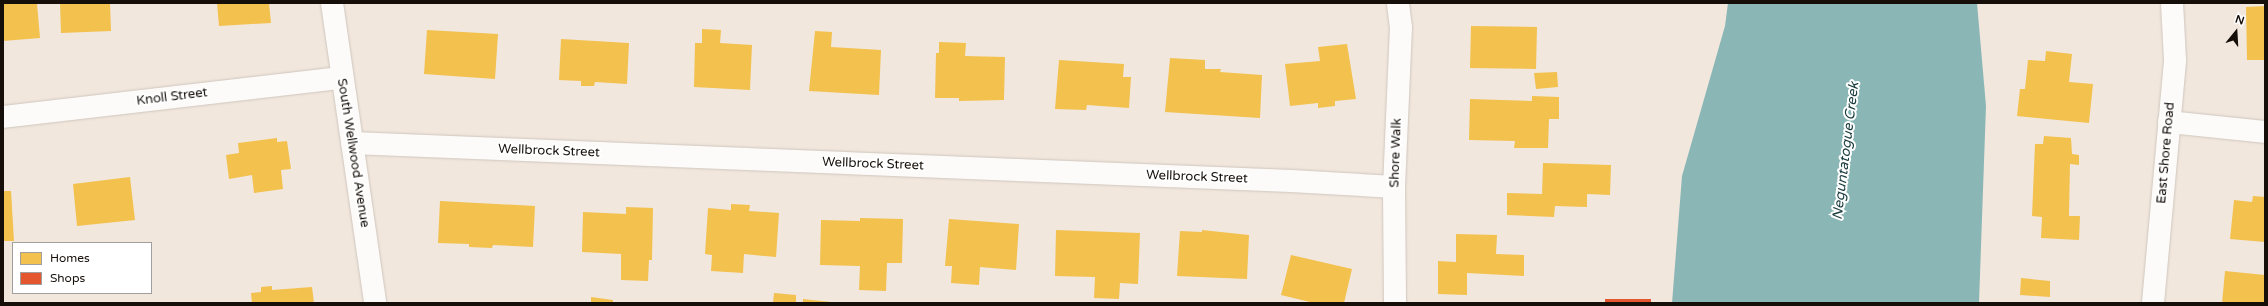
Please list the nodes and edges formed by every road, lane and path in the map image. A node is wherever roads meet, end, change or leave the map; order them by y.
1 (332, 3) edge
2 (1398, 3) edge
3 (2172, 3) edge
4 (341, 78) junction
5 (3, 116) edge
6 (2169, 122) junction
7 (2265, 132) edge
8 (352, 143) junction
9 (1394, 187) junction
10 (375, 303) edge
11 (1395, 303) edge
12 (2152, 303) edge

1 - 4 street, South Wellwood Avenue
2 - 9 street, Shore Walk
3 - 6 street, East Shore Road
4 - 5 street, Knoll Street
4 - 8 street, South Wellwood Avenue
6 - 7 street
6 - 12 street, East Shore Road
8 - 9 street, Wellbrock Street
8 - 10 street, South Wellwood Avenue
9 - 11 street, Shore Walk

